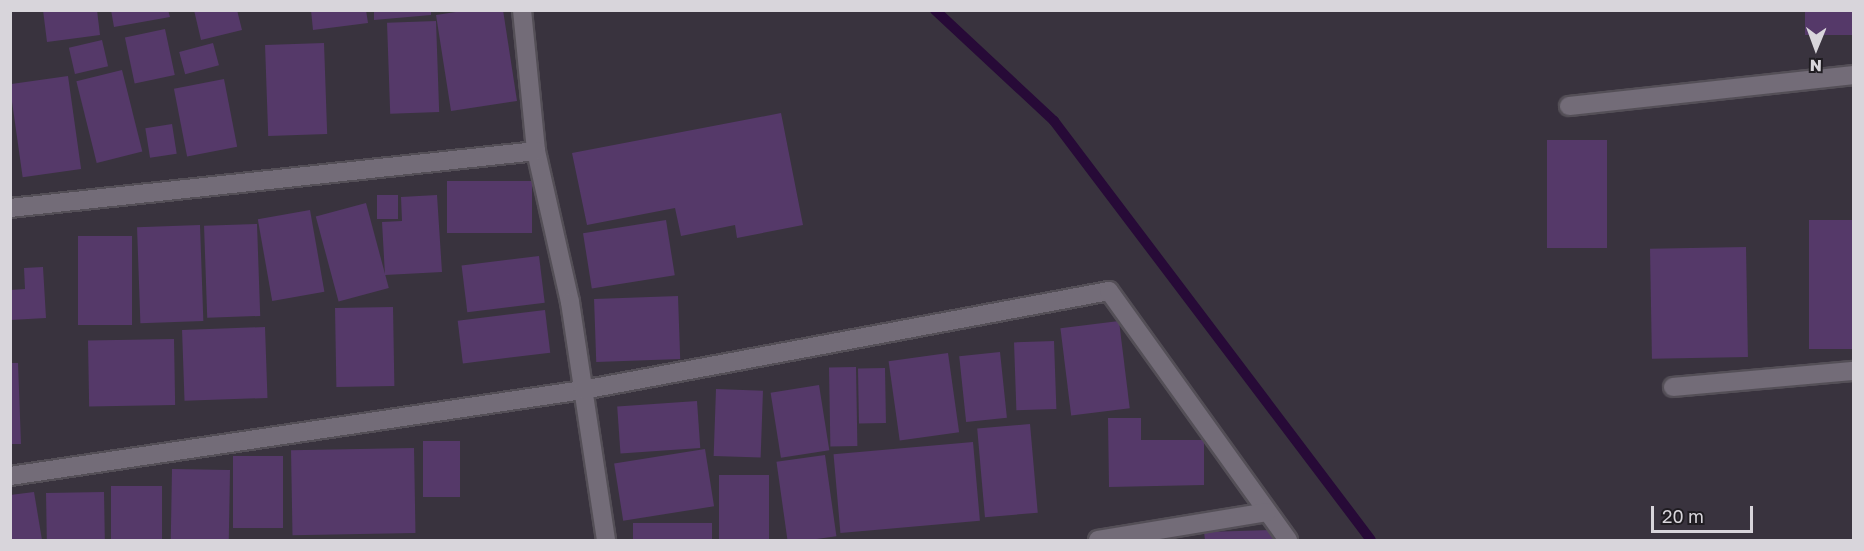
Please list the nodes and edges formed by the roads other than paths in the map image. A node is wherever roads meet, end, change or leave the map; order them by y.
1 (522, 10) edge
2 (1854, 75) edge
3 (1569, 106) dead end
4 (536, 151) junction
5 (10, 208) edge
6 (1854, 371) edge
7 (1673, 387) dead end
8 (583, 390) junction
9 (10, 476) edge
10 (1267, 512) junction
11 (606, 540) edge
12 (1098, 540) edge
13 (1288, 540) edge

1 - 4 street
2 - 3 street
4 - 5 street
4 - 8 street
6 - 7 street
8 - 9 street
8 - 10 street
8 - 11 street
10 - 12 street
10 - 13 street

